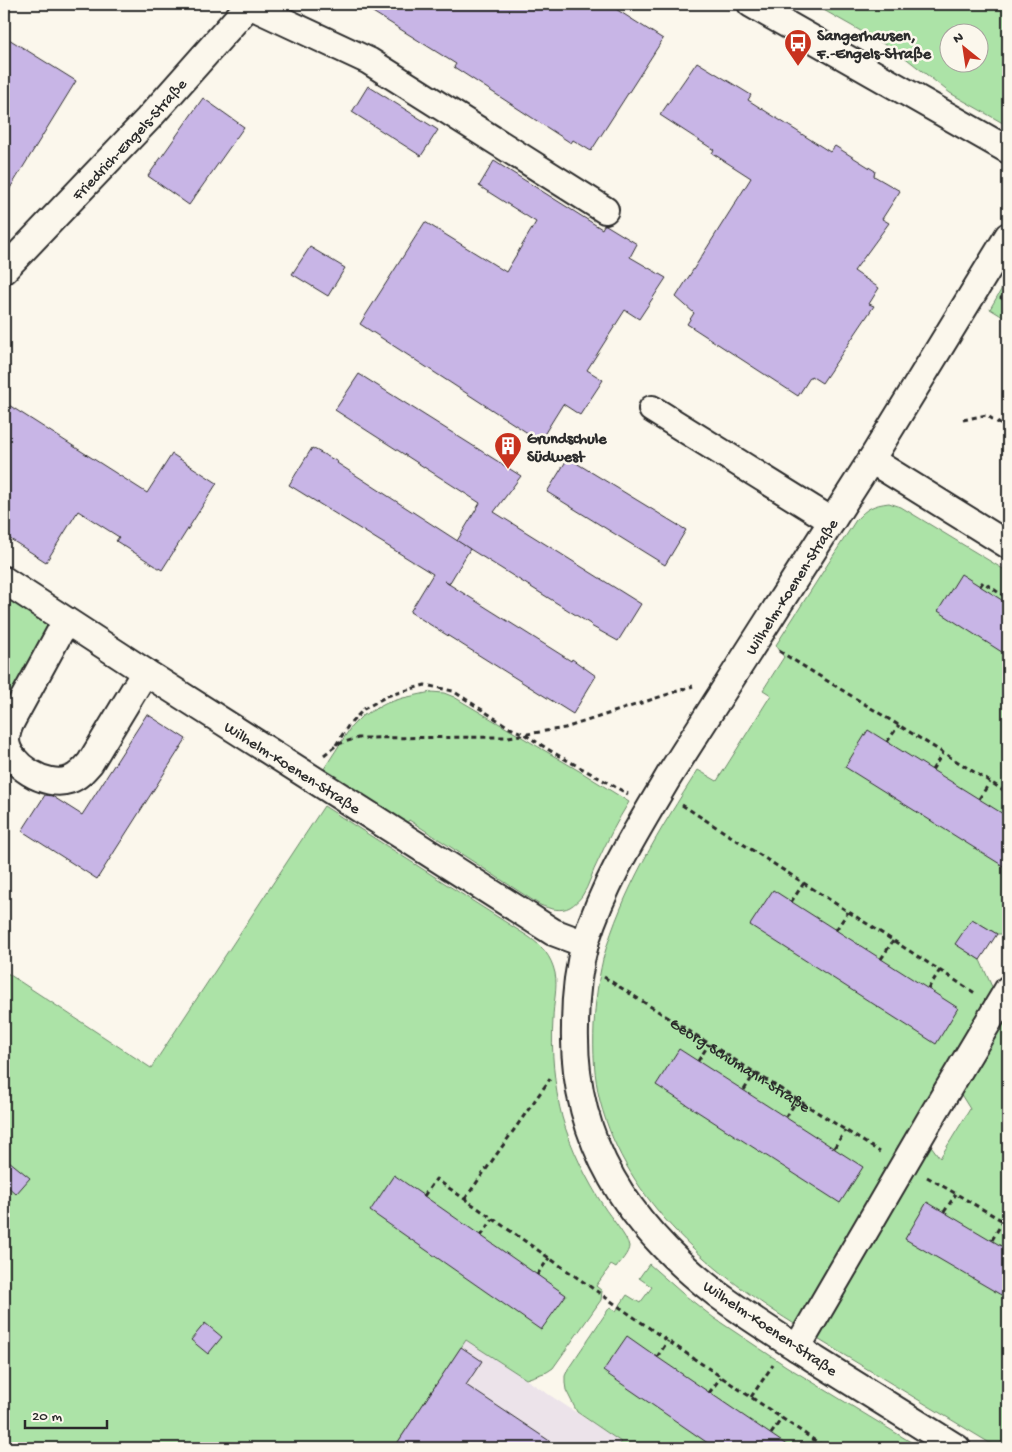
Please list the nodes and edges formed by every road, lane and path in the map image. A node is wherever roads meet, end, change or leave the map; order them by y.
1 (250, 4) edge
2 (751, 4) edge
3 (1008, 150) edge
4 (605, 210) dead end
5 (1008, 236) edge
6 (4, 270) edge
7 (652, 409) dead end
8 (963, 420) dead end
9 (1008, 429) edge
10 (871, 460) junction
11 (832, 521) junction
12 (1008, 545) edge
13 (4, 580) edge
14 (980, 586) dead end
15 (1008, 599) edge
16 (66, 621) junction
17 (758, 637) junction
18 (145, 672) junction
19 (701, 684) dead end
20 (899, 725) junction
21 (524, 734) junction
22 (5, 741) edge
23 (887, 742) dead end
24 (334, 747) junction
25 (943, 753) junction
26 (284, 760) junction
27 (932, 770) dead end
28 (314, 780) junction
29 (990, 782) junction
30 (1008, 793) edge
31 (648, 795) junction
32 (979, 799) dead end
33 (804, 883) junction
34 (791, 902) dead end
35 (848, 912) junction
36 (836, 930) dead end
37 (893, 940) junction
38 (583, 953) junction
39 (881, 959) dead end
40 (940, 970) junction
41 (928, 989) dead end
42 (1003, 998) edge
43 (709, 1044) junction
44 (698, 1061) dead end
45 (576, 1072) junction
46 (755, 1073) junction
47 (744, 1090) dead end
48 (797, 1100) junction
49 (786, 1117) dead end
50 (845, 1130) junction
51 (834, 1148) dead end
52 (903, 1165) junction
53 (956, 1194) junction
54 (424, 1196) dead end
55 (465, 1199) junction
56 (944, 1212) dead end
57 (493, 1219) junction
58 (1003, 1221) junction
59 (1008, 1224) edge
60 (481, 1236) dead end
61 (992, 1240) dead end
62 (549, 1258) junction
63 (537, 1274) dead end
64 (668, 1341) junction
65 (793, 1345) junction
66 (657, 1357) dead end
67 (721, 1377) junction
68 (710, 1393) dead end
69 (751, 1397) junction
70 (782, 1418) junction
71 (771, 1434) dead end
72 (826, 1448) edge
73 (957, 1448) edge

1 - 4 street
1 - 6 street, Friedrich-Engels-Straße
2 - 3 street
5 - 10 street, Wilhelm-Koenen-Straße
7 - 11 street
8 - 9 path
10 - 11 street, Wilhelm-Koenen-Straße
10 - 12 street
11 - 17 street, Wilhelm-Koenen-Straße
13 - 16 street, Wilhelm-Koenen-Straße
14 - 15 path
16 - 18 street, Wilhelm-Koenen-Straße
16 - 22 street
17 - 20 path
17 - 31 street, Wilhelm-Koenen-Straße
18 - 22 street
18 - 26 street, Wilhelm-Koenen-Straße
19 - 21 path
20 - 23 path
20 - 25 path
21 - 24 path
21 - 24 path
21 - 31 path
24 - 26 path
24 - 28 path
25 - 27 path
25 - 29 path
26 - 28 street, Wilhelm-Koenen-Straße
28 - 38 street, Wilhelm-Koenen-Straße
29 - 30 path
29 - 32 path
31 - 33 path
31 - 38 street, Wilhelm-Koenen-Straße
33 - 34 path
33 - 35 path
35 - 36 path
35 - 37 path
37 - 39 path
37 - 40 path
38 - 43 path, Georg-Schumann-Straße
38 - 45 street, Wilhelm-Koenen-Straße
40 - 41 path
40 - 42 path
42 - 52 street
43 - 44 path
43 - 46 path, Georg-Schumann-Straße
45 - 55 path
45 - 65 street, Wilhelm-Koenen-Straße
46 - 47 path
46 - 48 path, Georg-Schumann-Straße
48 - 49 path
48 - 50 path, Georg-Schumann-Straße
50 - 51 path
50 - 52 path, Georg-Schumann-Straße
52 - 53 path, Georg-Schumann-Straße
52 - 65 street
53 - 56 path
53 - 58 path, Georg-Schumann-Straße
54 - 55 path
55 - 57 path
57 - 60 path
57 - 62 path
58 - 59 path, Georg-Schumann-Straße
58 - 61 path
62 - 63 path
62 - 64 path
64 - 66 path
64 - 67 path
65 - 69 path
65 - 73 street, Wilhelm-Koenen-Straße
67 - 68 path
67 - 69 path
69 - 70 path
70 - 71 path
70 - 72 path

